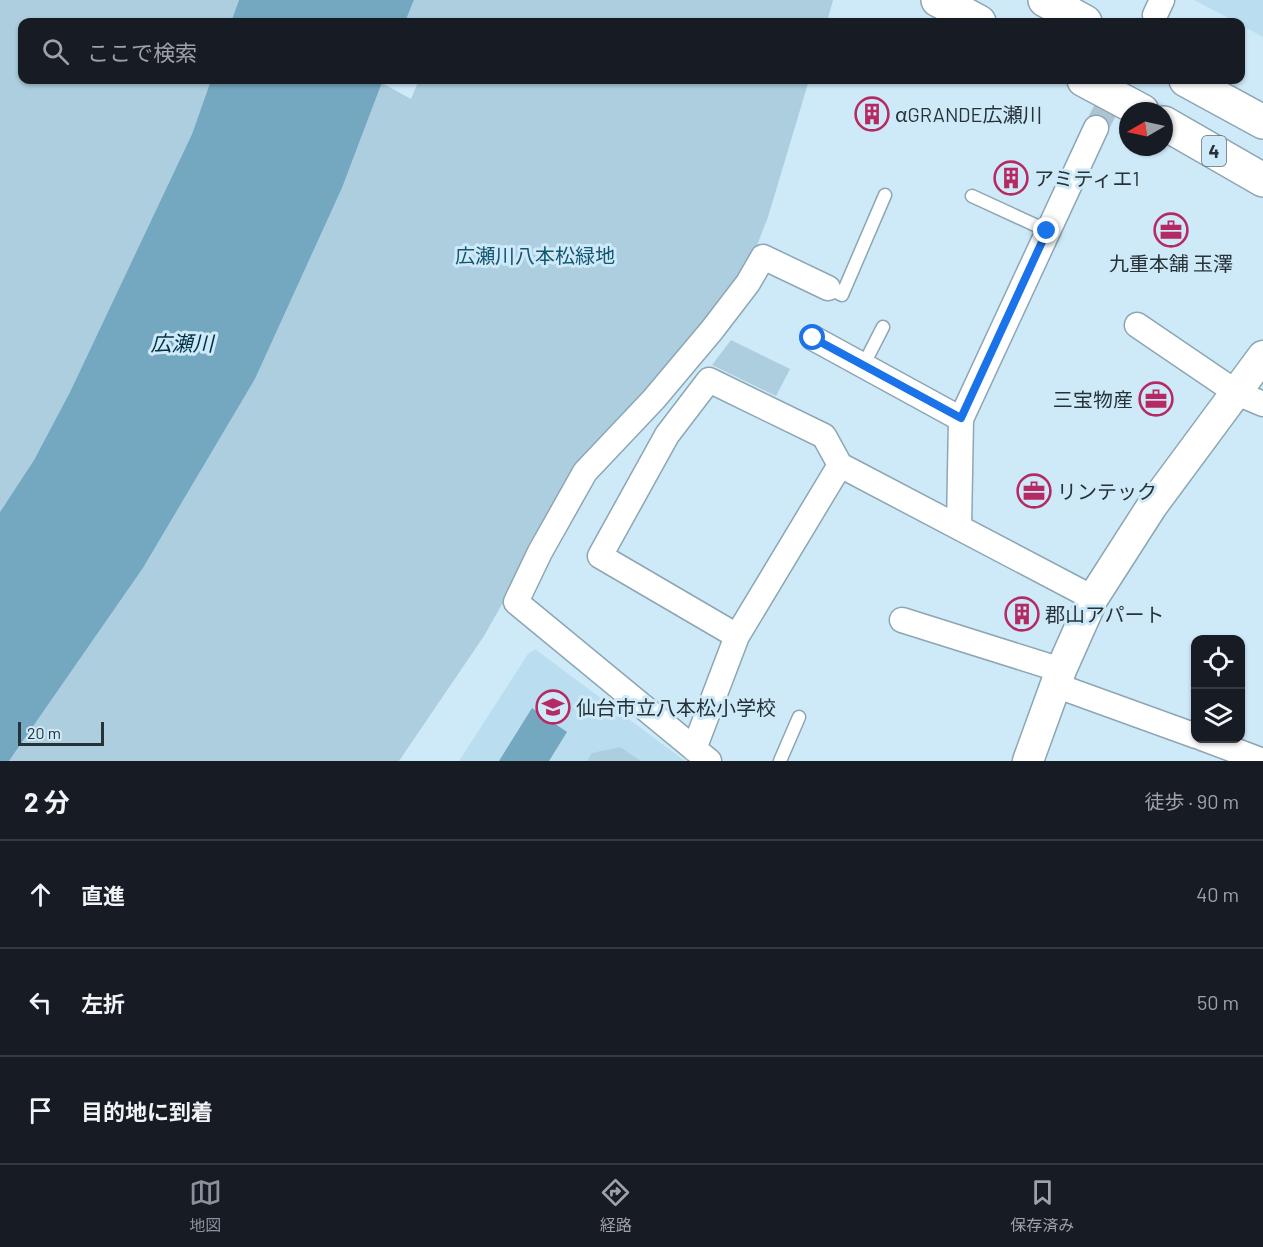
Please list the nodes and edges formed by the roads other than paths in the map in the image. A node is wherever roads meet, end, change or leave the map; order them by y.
1 (938, 0) edge
2 (1045, 0) edge
3 (972, 18) edge
4 (1078, 18) edge
5 (1091, 84) edge
6 (1193, 84) edge
7 (1125, 102) edge
8 (1263, 122) edge
9 (1096, 128) tunnel mouth
10 (1173, 128) edge
11 (1263, 180) edge
12 (885, 195) dead end
13 (972, 196) dead end
14 (1047, 231) junction
15 (828, 288) joint
16 (1137, 325) dead end
17 (883, 327) dead end
18 (813, 338) dead end
19 (1263, 356) edge
20 (863, 366) junction
21 (1250, 398) edge
22 (961, 418) junction
23 (840, 465) junction
24 (959, 527) junction
25 (1093, 598) junction
26 (902, 620) dead end
27 (737, 636) junction
28 (1058, 678) junction
29 (799, 717) dead end
30 (1191, 734) edge
31 (1215, 743) edge
32 (701, 755) edge
33 (780, 761) edge
34 (1028, 761) edge
35 (1263, 761) edge

1 - 3 highway
2 - 4 highway
5 - 7 highway
6 - 8 highway
9 - 14 street
10 - 11 highway, 4
12 - 15 lane
13 - 14 lane
14 - 22 street
15 - 32 street
16 - 21 street
17 - 20 lane
18 - 20 street
19 - 21 street
20 - 22 street
21 - 25 street
22 - 24 street
23 - 24 street
23 - 27 street
23 - 27 street
24 - 25 street
25 - 28 street
26 - 28 street
27 - 32 street
28 - 30 street
28 - 34 street
29 - 33 lane
31 - 35 street

